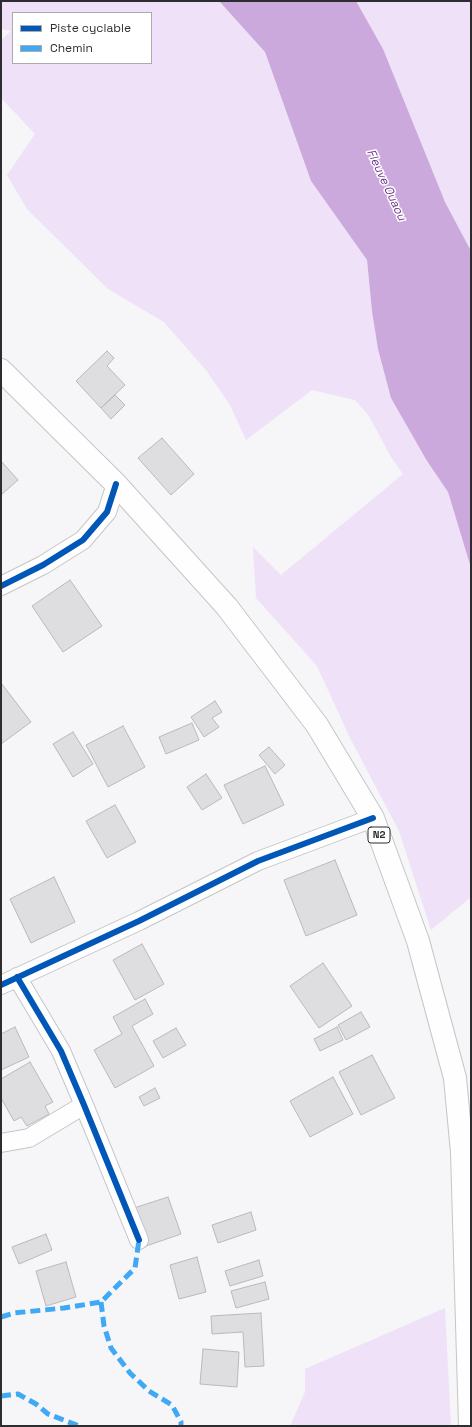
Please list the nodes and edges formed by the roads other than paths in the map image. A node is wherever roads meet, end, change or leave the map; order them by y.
1 (1, 370) edge
2 (116, 484) junction
3 (1, 586) edge
4 (373, 818) junction
5 (17, 977) junction
6 (1, 985) edge
7 (84, 1105) junction
8 (1, 1143) edge
9 (139, 1240) dead end
10 (470, 1426) edge

1 - 2 highway, N2
2 - 3 street
2 - 4 highway, N2
4 - 5 street
4 - 10 highway, N2
5 - 6 street
5 - 7 street
7 - 8 street
7 - 9 street

